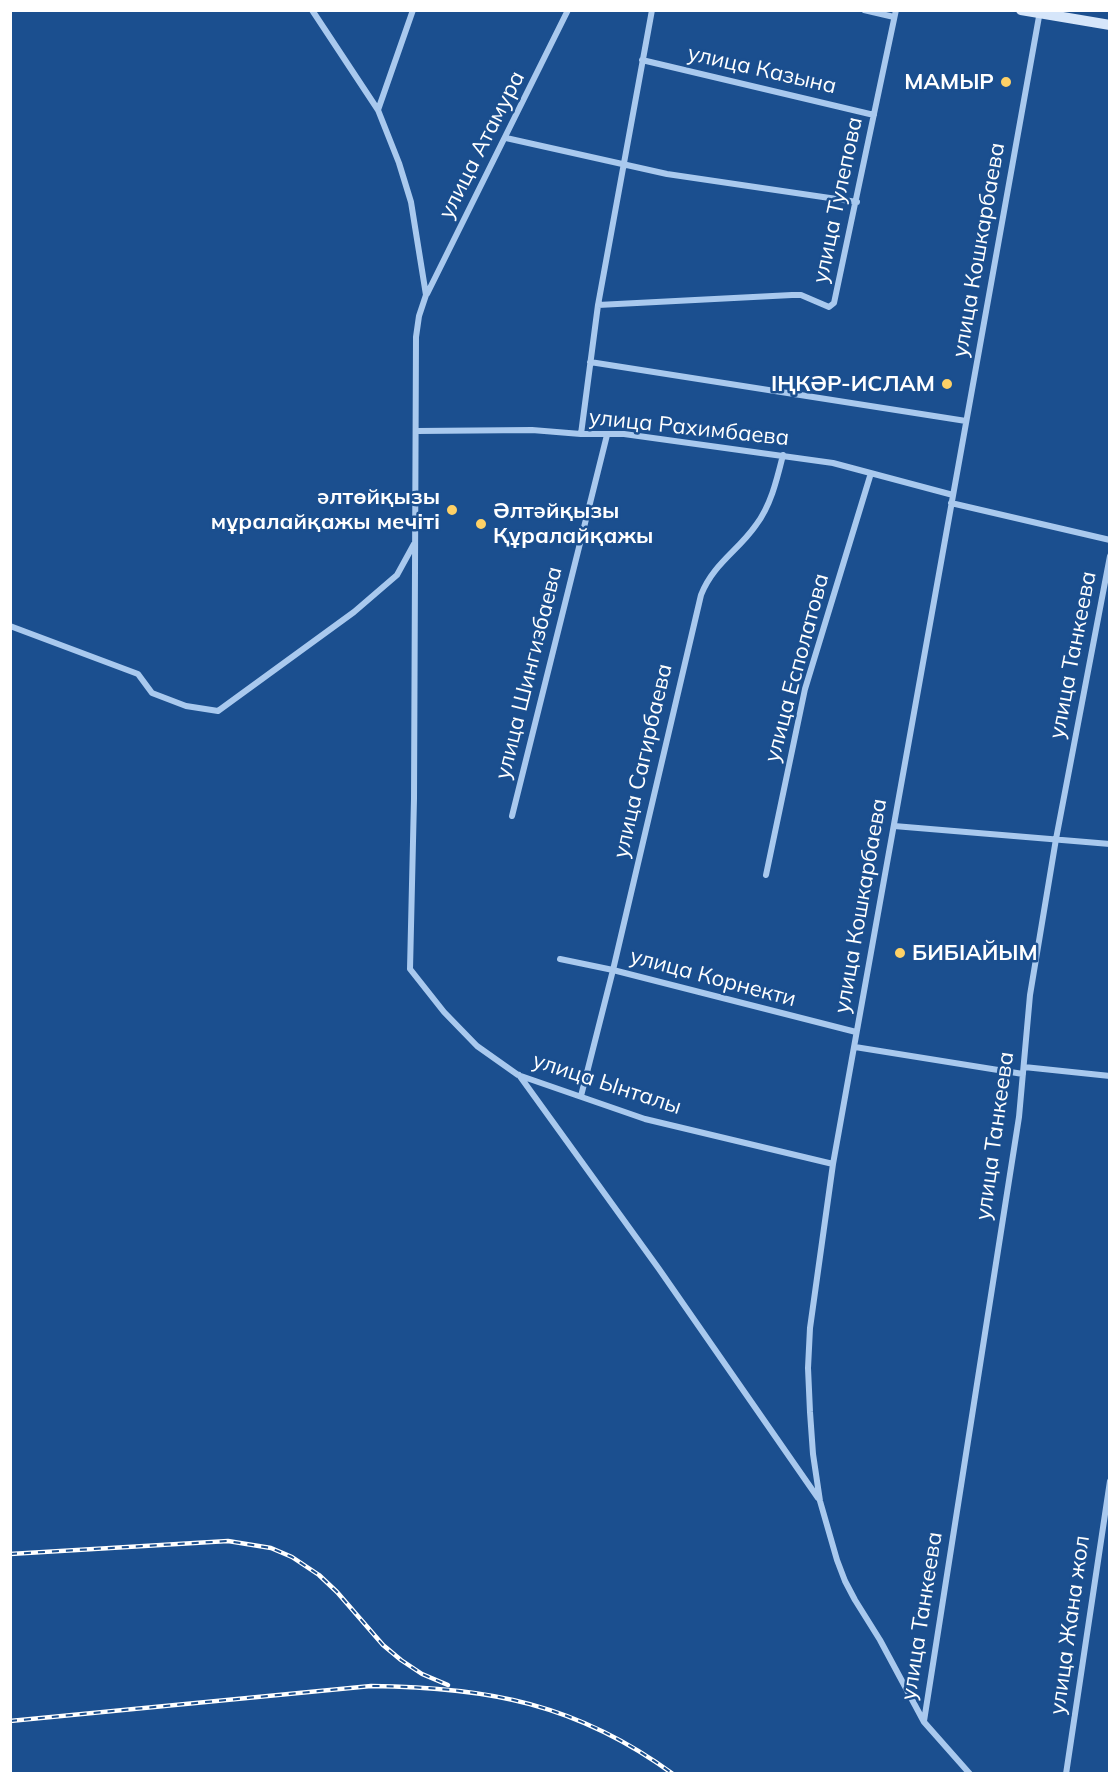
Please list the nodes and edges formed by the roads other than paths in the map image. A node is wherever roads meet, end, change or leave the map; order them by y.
1 (312, 10) edge
2 (413, 10) edge
3 (568, 10) edge
4 (652, 10) edge
5 (864, 10) edge
6 (1021, 10) edge
7 (1040, 12) edge
8 (895, 14) edge
9 (1110, 25) edge
10 (642, 60) junction
11 (378, 110) junction
12 (874, 115) junction
13 (506, 138) junction
14 (622, 164) junction
15 (857, 202) junction
16 (426, 295) junction
17 (598, 305) junction
18 (590, 362) junction
19 (966, 421) junction
20 (417, 431) junction
21 (581, 434) junction
22 (607, 435) junction
23 (783, 455) junction
24 (871, 473) junction
25 (953, 495) junction
26 (951, 503) junction
27 (1110, 540) edge
28 (415, 542) junction
29 (1110, 556) edge
30 (10, 626) edge
31 (512, 816) dead end
32 (894, 826) junction
33 (1056, 839) junction
34 (1110, 844) edge
35 (766, 875) dead end
36 (560, 959) dead end
37 (613, 970) junction
38 (856, 1032) junction
39 (855, 1047) junction
40 (1024, 1070) junction
41 (519, 1075) junction
42 (1110, 1076) edge
43 (581, 1096) junction
44 (833, 1164) junction
45 (1110, 1481) edge
46 (820, 1501) junction
47 (924, 1722) junction
48 (970, 1773) edge
49 (1066, 1773) edge

1 - 11 street
2 - 11 street
3 - 13 street, улица Атамура
4 - 10 street
5 - 8 street
6 - 7 street
7 - 9 street
7 - 19 street, улица Кошкарбаева
8 - 12 street, улица Тулепова
10 - 12 street, улица Казына
10 - 14 street
11 - 16 street
12 - 15 street, улица Тулепова
13 - 14 street
13 - 16 street, улица Атамура
14 - 15 street
14 - 17 street
15 - 17 street, улица Тулепова
16 - 20 street
17 - 18 street
18 - 19 street
18 - 21 street
19 - 25 street, улица Кошкарбаева
20 - 21 street, улица Рахимбаева
20 - 28 street
21 - 22 street, улица Рахимбаева
22 - 23 street, улица Рахимбаева
22 - 31 street, улица Шингизбаева
23 - 24 street, улица Рахимбаева
23 - 37 street, улица Сагирбаева
24 - 25 street, улица Рахимбаева
24 - 35 street, улица Есполатова
25 - 26 street, улица Кошкарбаева
26 - 27 street
26 - 32 street, улица Кошкарбаева
28 - 30 street
28 - 41 street, улица Ынталы
29 - 33 street, улица Танкеева
32 - 33 street
32 - 38 street, улица Кошкарбаева
33 - 34 street
33 - 40 street, улица Танкеева
36 - 37 street, улица Корнекти
37 - 38 street, улица Корнекти
37 - 43 street, улица Сагирбаева
38 - 39 street, улица Кошкарбаева
39 - 40 street
39 - 44 street, улица Кошкарбаева
40 - 42 street
40 - 47 street, улица Танкеева
41 - 43 street, улица Ынталы
41 - 46 street
43 - 44 street, улица Ынталы
44 - 46 street, улица Кошкарбаева
45 - 49 street, улица Жана жол
46 - 47 street, улица Кошкарбаева
47 - 48 street, улица Кошкарбаева

